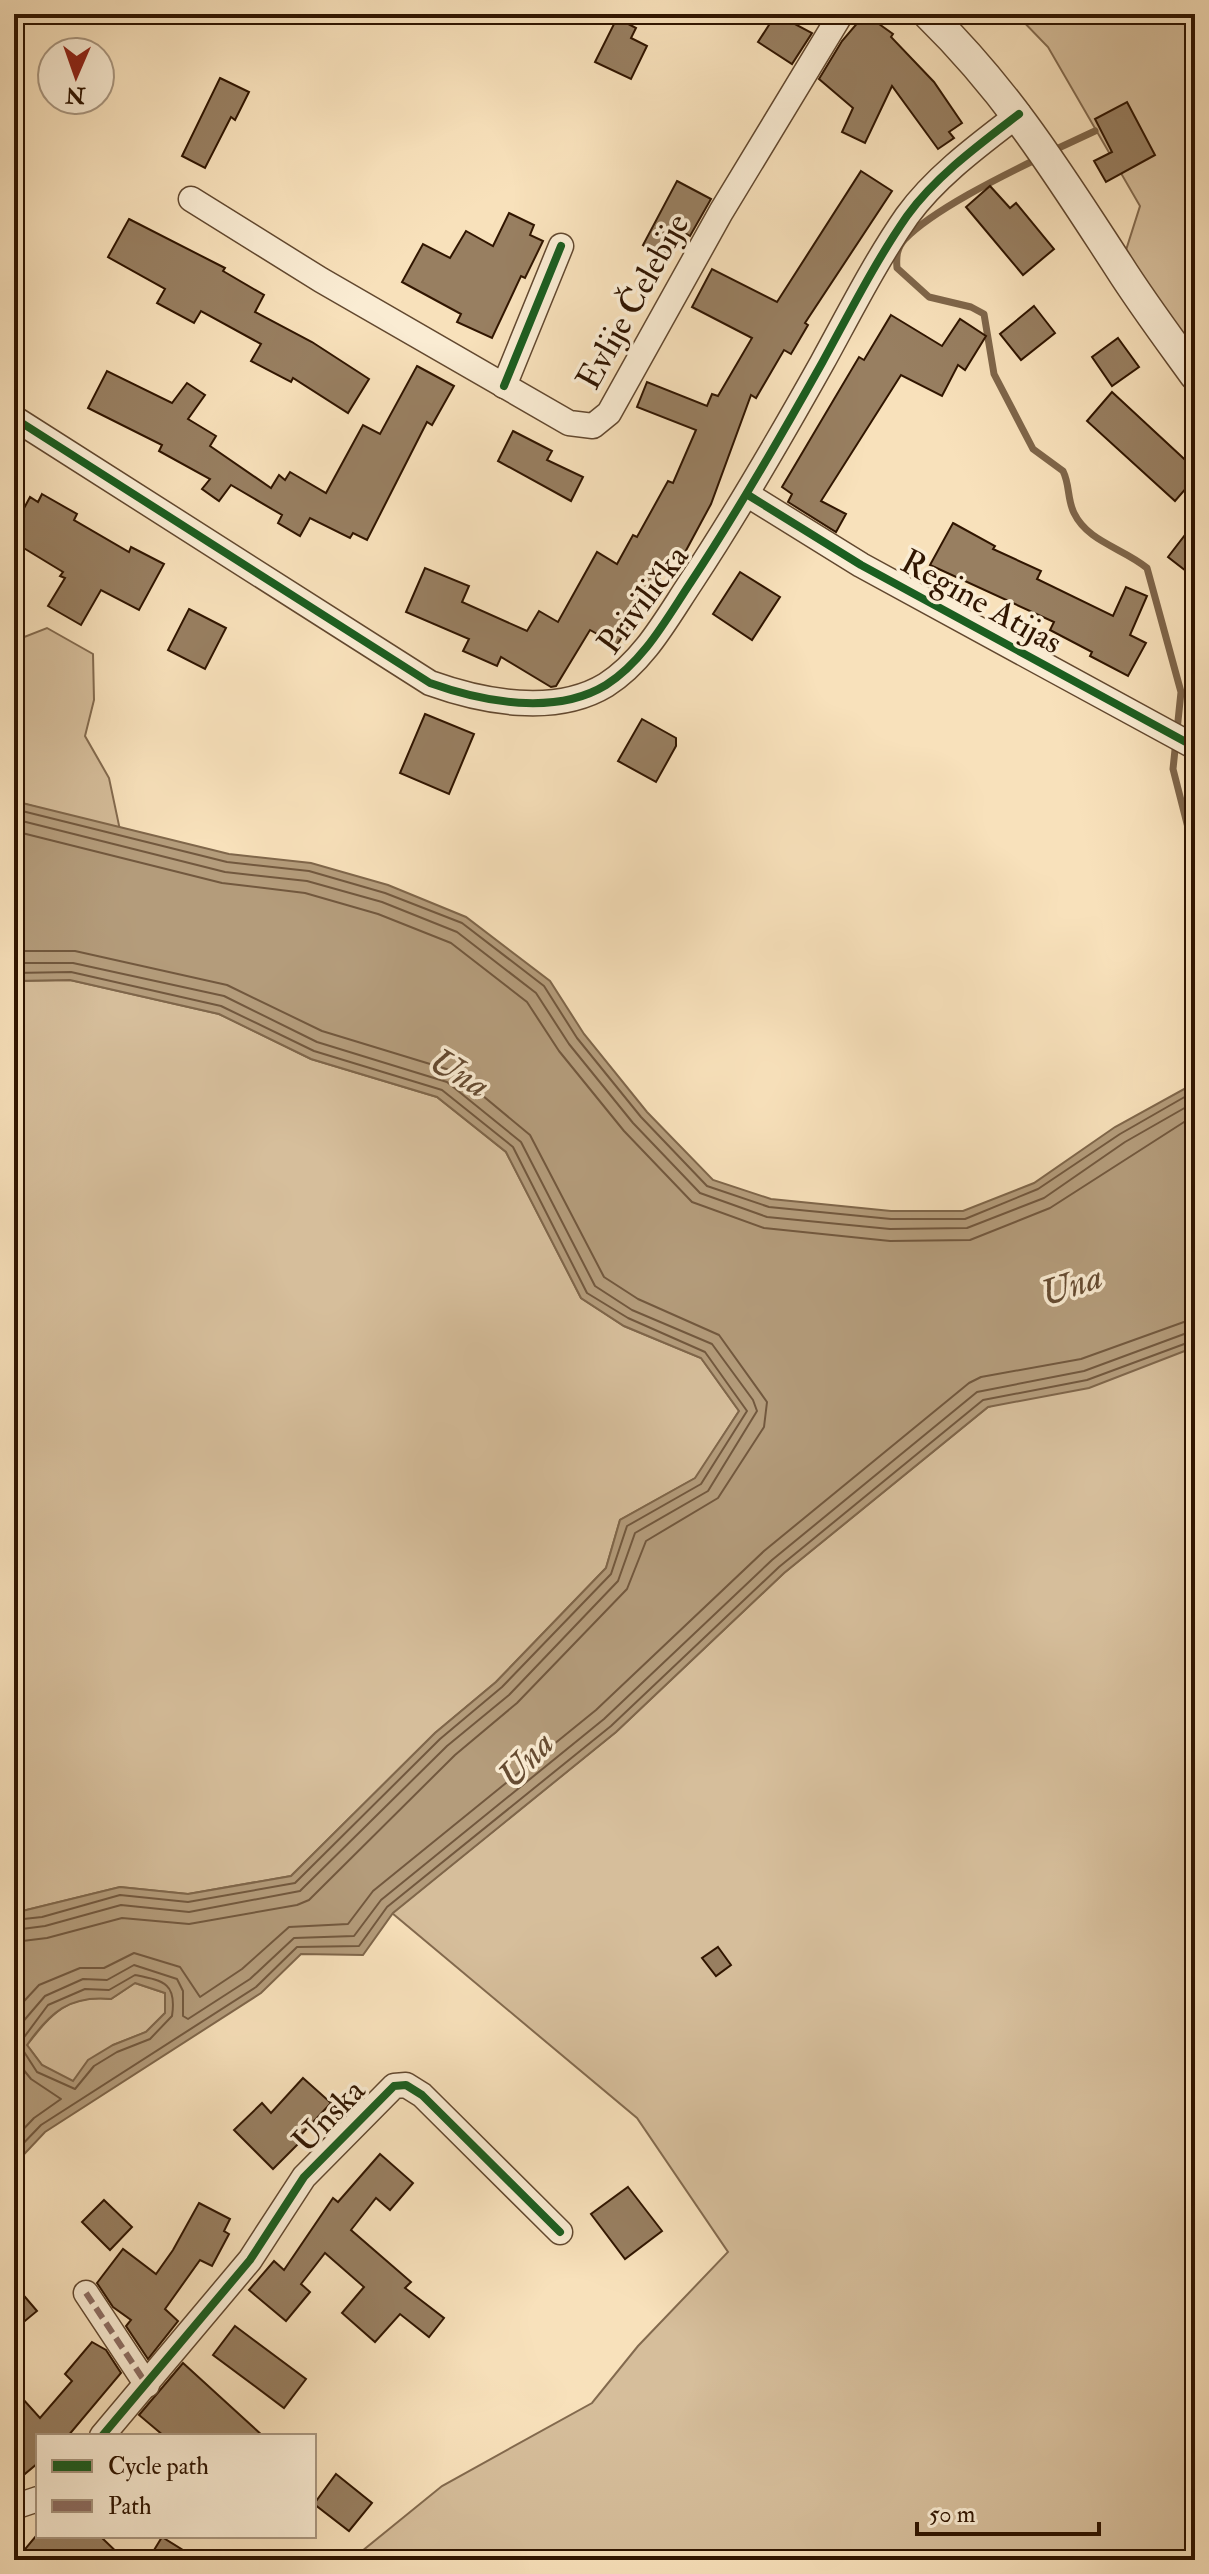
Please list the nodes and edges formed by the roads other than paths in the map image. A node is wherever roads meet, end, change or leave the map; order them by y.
1 (841, 14) edge
2 (928, 14) edge
3 (1019, 114) junction
4 (191, 199) dead end
5 (561, 246) dead end
6 (1195, 375) edge
7 (504, 386) junction
8 (14, 418) edge
9 (748, 495) junction
10 (1195, 747) edge
11 (560, 2232) dead end
12 (86, 2293) dead end
13 (147, 2385) junction
14 (104, 2434) edge
15 (36, 2500) edge
16 (14, 2507) edge

1 - 7 street, Evlije Čelebije
2 - 3 street
3 - 6 street
3 - 9 street, Privilička
4 - 7 street, Evlije Čelebije
5 - 7 street
8 - 9 street, Privilička
9 - 10 street, Regine Atijas
11 - 13 street, Unska
12 - 13 street
13 - 14 street, Unska
15 - 16 street

